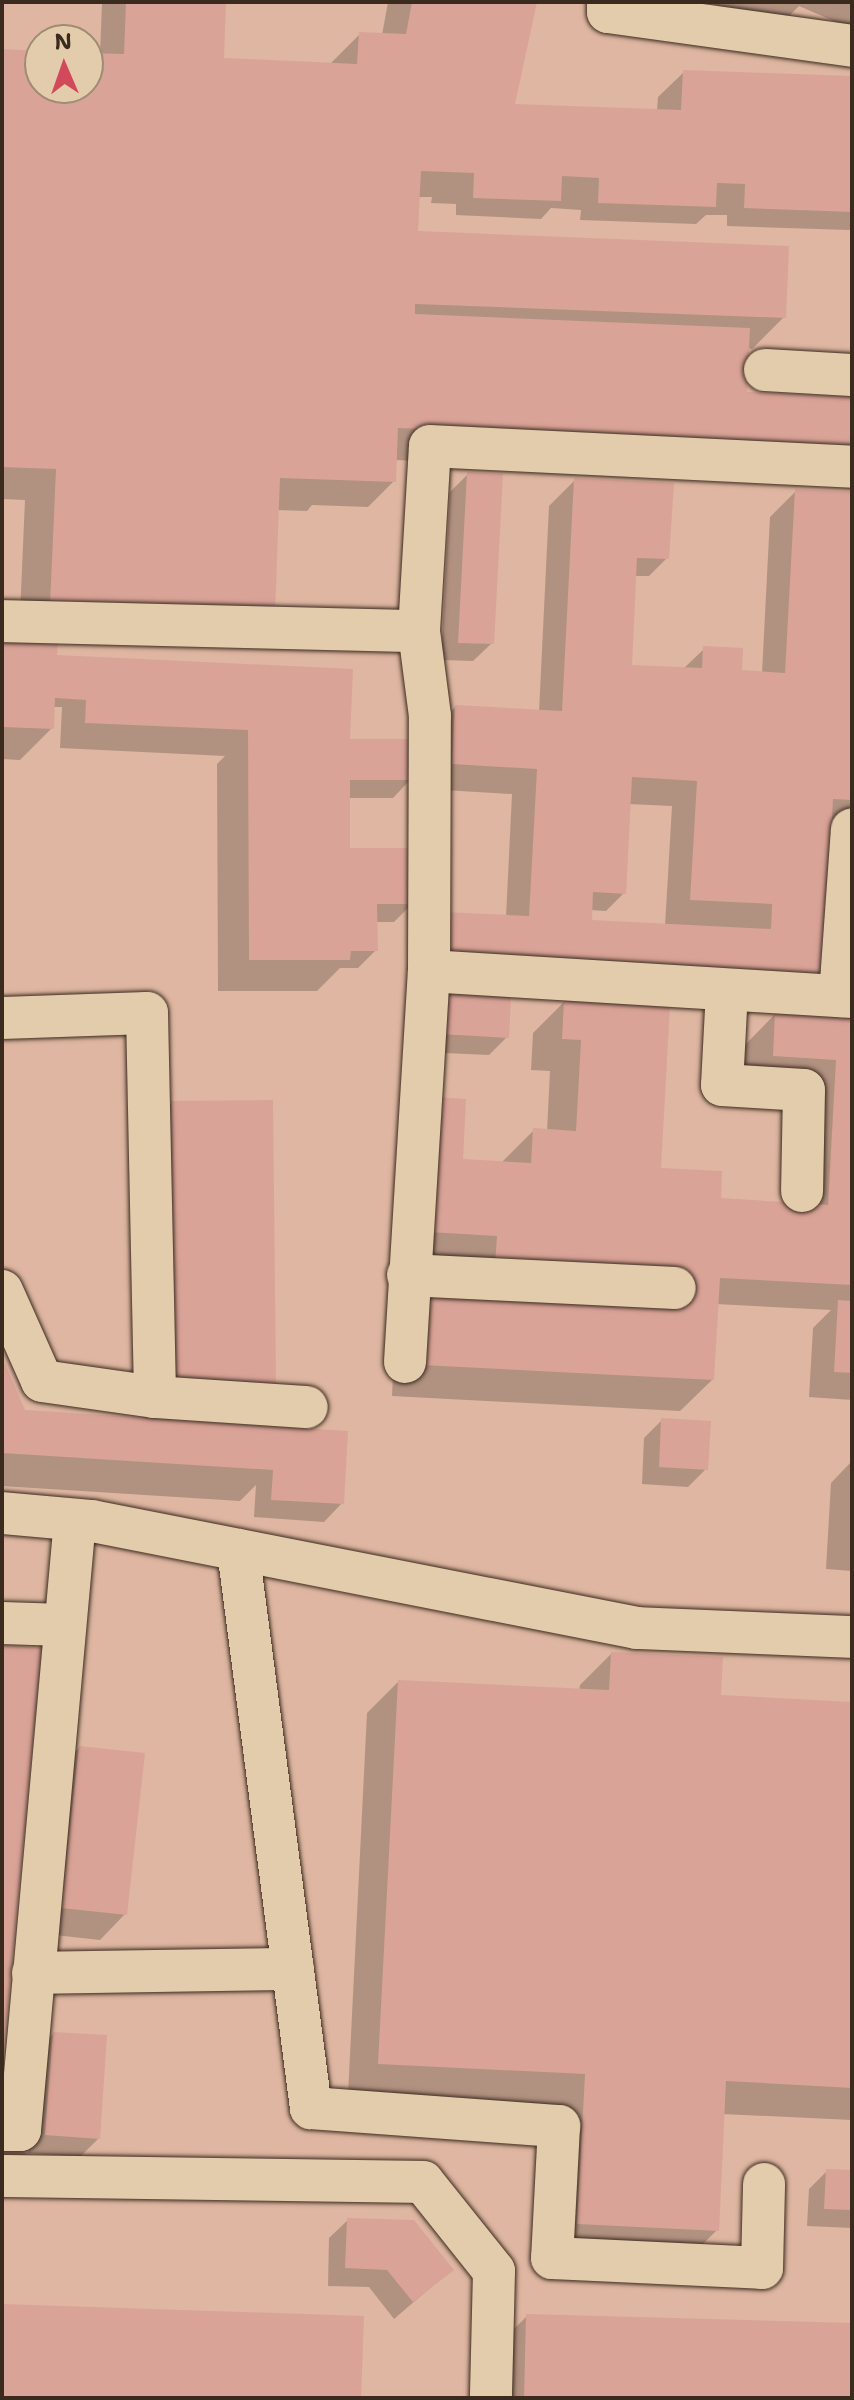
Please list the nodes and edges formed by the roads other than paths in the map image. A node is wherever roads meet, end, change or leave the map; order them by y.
1 (608, 2) edge
2 (852, 46) edge
3 (765, 370) dead end
4 (852, 375) edge
5 (852, 467) edge
6 (2, 621) edge
7 (419, 631) junction
8 (852, 829) edge
9 (429, 971) junction
10 (727, 990) junction
11 (846, 996) edge
12 (2, 1018) edge
13 (802, 1191) dead end
14 (408, 1275) junction
15 (675, 1288) dead end
16 (2, 1291) edge
17 (405, 1362) dead end
18 (155, 1397) junction
19 (307, 1407) dead end
20 (2, 1513) edge
21 (75, 1520) junction
22 (238, 1550) junction
23 (2, 1623) edge
24 (64, 1625) junction
25 (852, 1637) edge
26 (293, 1969) junction
27 (33, 1973) junction
28 (2, 2130) edge
29 (2, 2176) edge
30 (764, 2184) dead end
31 (491, 2398) edge

1 - 2 lane
3 - 4 lane
5 - 7 lane
6 - 7 lane
7 - 9 lane
8 - 11 lane
9 - 10 lane
9 - 14 lane
10 - 11 lane
10 - 13 lane
12 - 18 lane
14 - 15 lane
14 - 17 lane
16 - 18 lane
18 - 19 lane
20 - 21 lane
21 - 22 lane
21 - 24 lane
22 - 25 lane
22 - 26 lane
23 - 24 lane
24 - 27 lane
26 - 27 lane
26 - 30 lane
27 - 28 lane
29 - 31 lane

